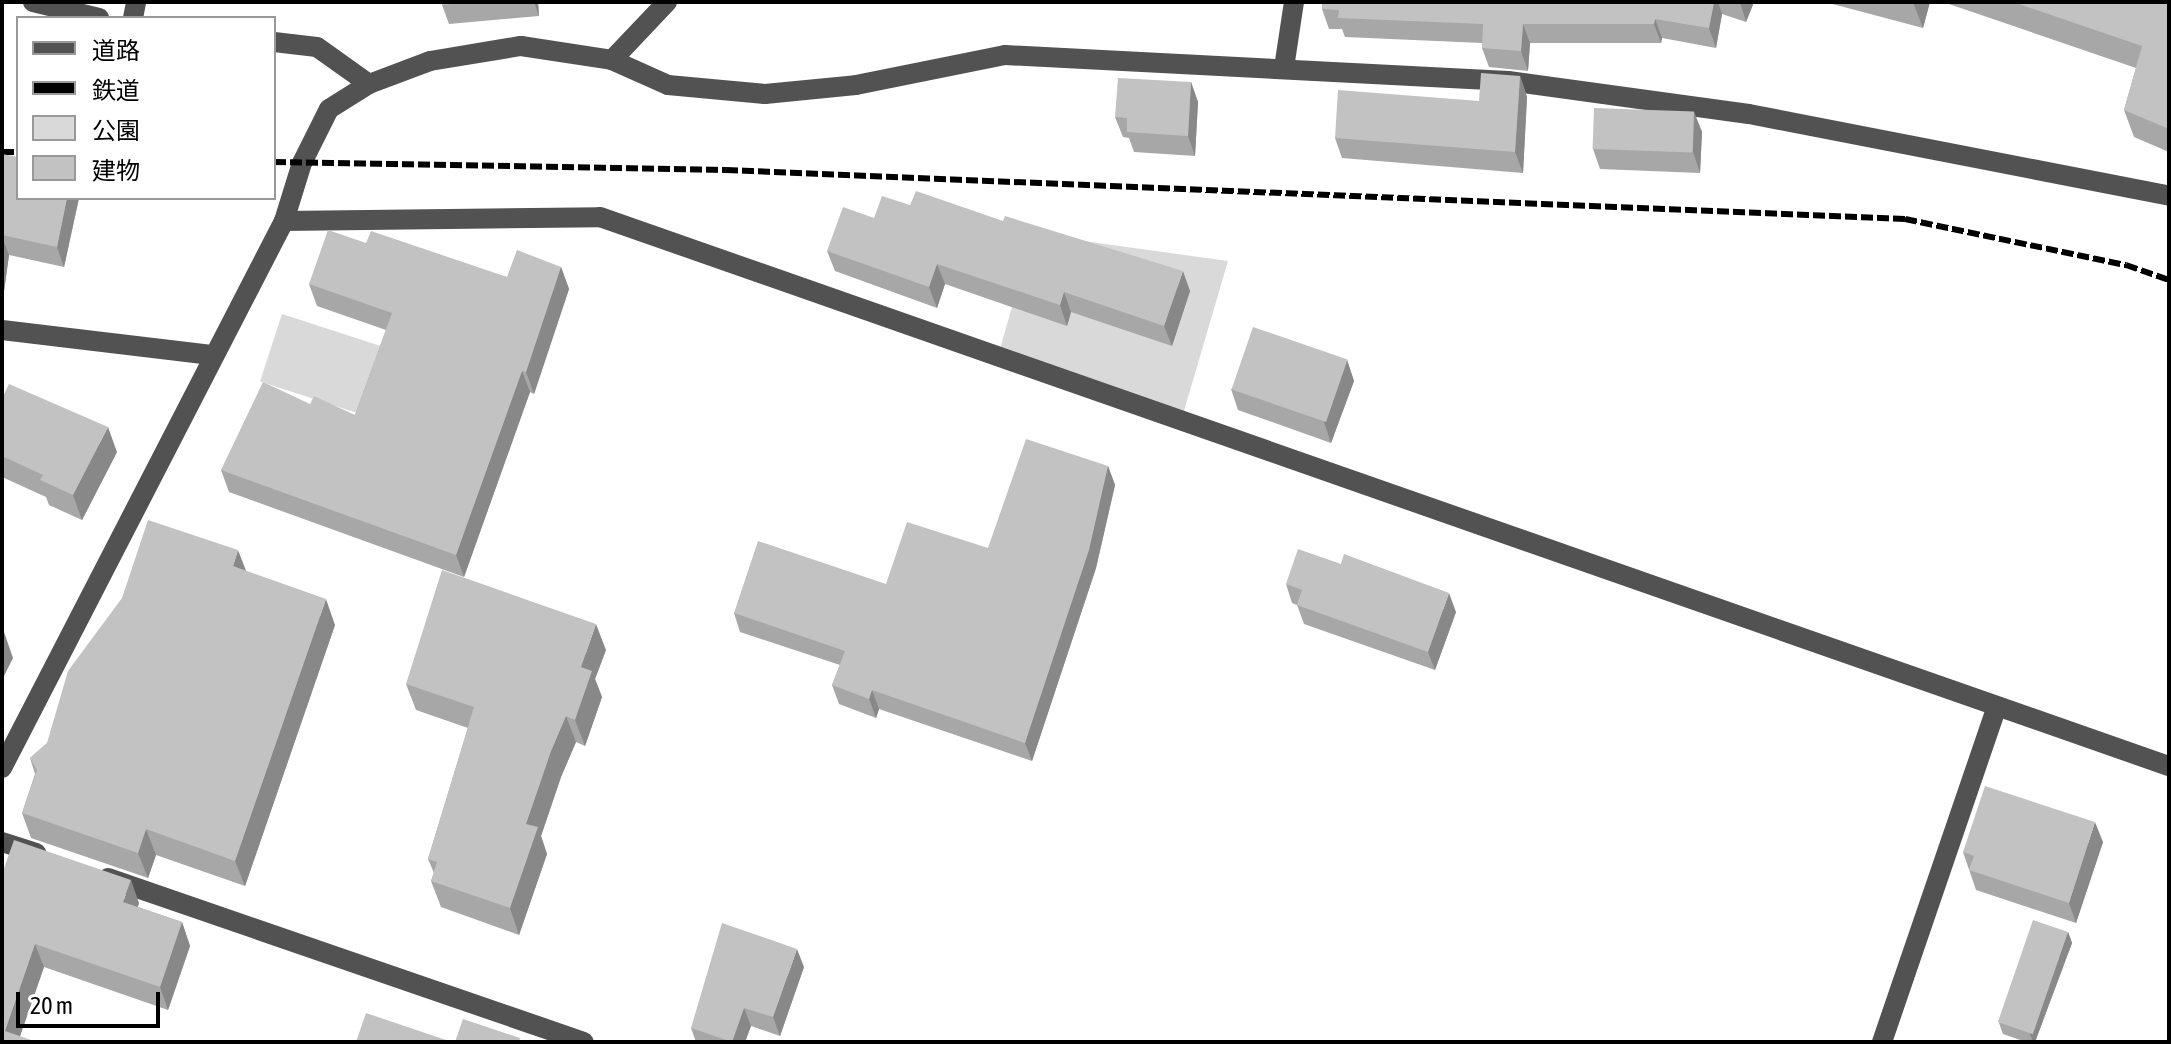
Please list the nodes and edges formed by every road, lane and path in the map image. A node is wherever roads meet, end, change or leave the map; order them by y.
1 (33, 2) edge
2 (667, 2) edge
3 (1294, 2) edge
4 (91, 16) edge
5 (276, 42) edge
6 (612, 60) junction
7 (1284, 68) junction
8 (369, 84) junction
9 (2169, 196) edge
10 (284, 221) junction
11 (2, 330) edge
12 (212, 355) junction
13 (1997, 707) junction
14 (2169, 766) edge
15 (2, 768) edge
16 (2, 842) edge
17 (61, 862) edge
18 (91, 872) edge
19 (584, 1042) edge
20 (1882, 1042) edge

1 - 4 street
2 - 6 street
3 - 7 street
5 - 8 street
6 - 7 street
6 - 8 street
7 - 9 street
8 - 10 street
10 - 12 street
10 - 13 street
11 - 12 street
12 - 15 street
13 - 14 street
13 - 20 street
16 - 17 street
18 - 19 street

